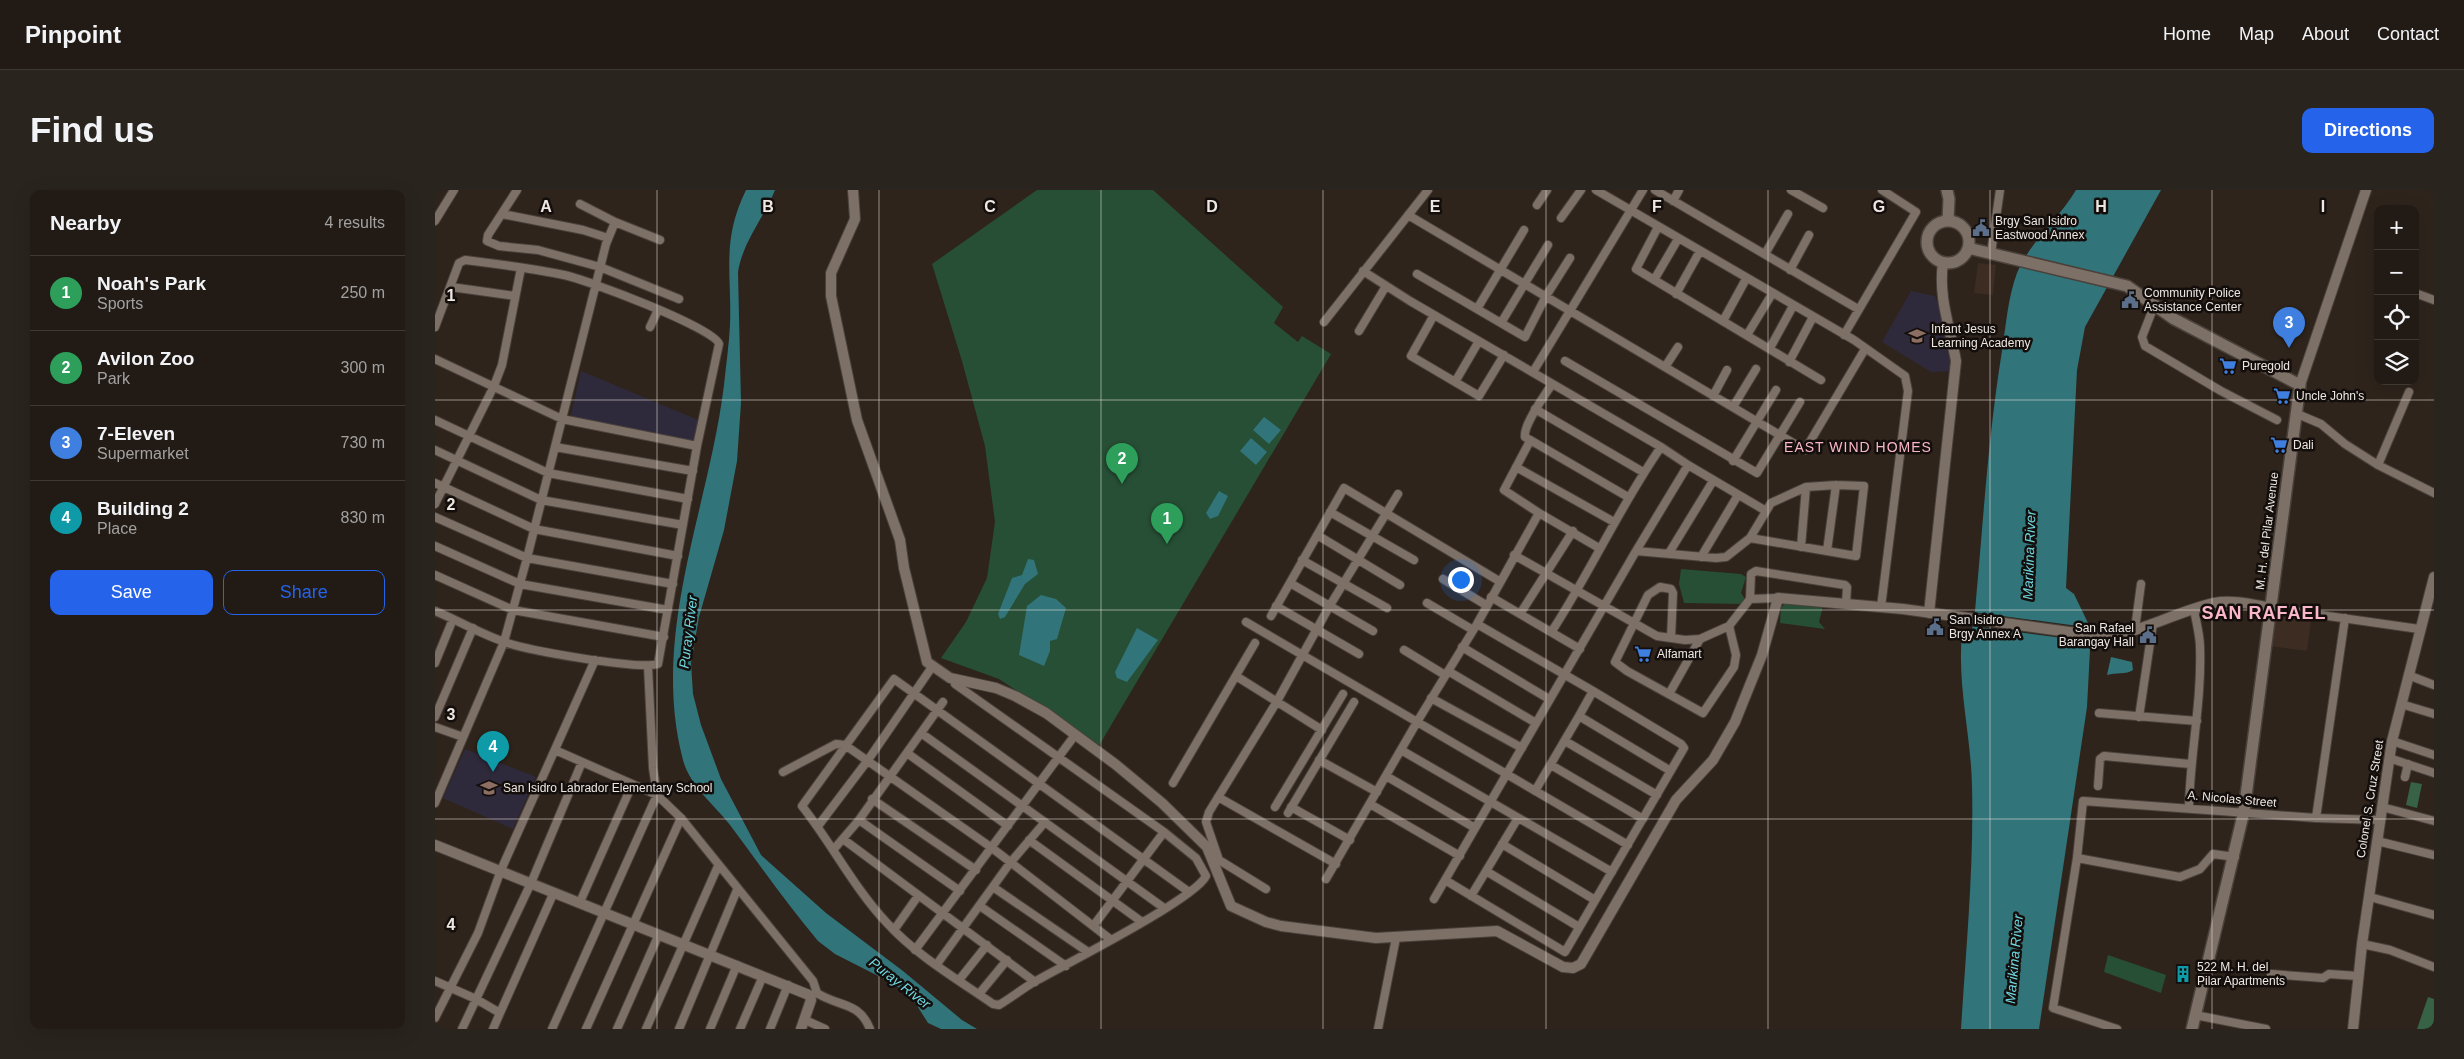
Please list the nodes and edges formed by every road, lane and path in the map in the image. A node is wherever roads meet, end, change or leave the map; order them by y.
1 (454, 190) edge
2 (517, 190) edge
3 (853, 190) edge
4 (1428, 190) edge
5 (1547, 190) edge
6 (1581, 190) edge
7 (1596, 190) edge
8 (1643, 190) edge
9 (1655, 190) edge
10 (1679, 190) edge
11 (1791, 190) edge
12 (1881, 190) edge
13 (1947, 190) edge
14 (2000, 190) edge
15 (2366, 190) edge
16 (1803, 193) edge
17 (1673, 201) junction
18 (580, 204) dead end
19 (1537, 205) dead end
20 (1823, 208) dead end
21 (1630, 211) junction
22 (502, 214) junction
23 (1788, 214) dead end
24 (1408, 215) junction
25 (1561, 218) dead end
26 (435, 221) edge
27 (1948, 221) junction
28 (615, 222) junction
29 (1658, 227) junction
30 (1524, 230) dead end
31 (1809, 235) dead end
32 (608, 238) junction
33 (1678, 239) junction
34 (660, 240) dead end
35 (1548, 245) dead end
36 (1968, 248) junction
37 (1700, 251) junction
38 (1765, 254) junction
39 (1991, 254) junction
40 (1570, 258) dead end
41 (1943, 263) junction
42 (600, 267) junction
43 (521, 268) junction
44 (1500, 270) junction
45 (1790, 270) junction
46 (1363, 271) junction
47 (1417, 274) dead end
48 (1746, 279) junction
49 (1654, 280) junction
50 (1523, 283) junction
51 (596, 285) junction
52 (1386, 286) junction
53 (451, 287) junction
54 (1676, 294) junction
55 (1772, 294) junction
56 (2419, 294) edge
57 (515, 296) junction
58 (1546, 296) junction
59 (679, 299) dead end
60 (2434, 300) edge
61 (1793, 306) junction
62 (2154, 306) junction
63 (1477, 308) junction
64 (1858, 309) junction
65 (658, 310) junction
66 (1571, 310) junction
67 (1434, 315) junction
68 (1813, 317) junction
69 (1723, 321) junction
70 (1324, 322) dead end
71 (1501, 323) junction
72 (435, 326) edge
73 (651, 327) dead end
74 (1359, 331) dead end
75 (1747, 335) junction
76 (1844, 336) junction
77 (1479, 341) junction
78 (1678, 347) dead end
79 (1770, 348) junction
80 (1865, 349) junction
81 (1503, 355) junction
82 (435, 359) edge
83 (1565, 361) dead end
84 (1789, 362) junction
85 (1665, 367) junction
86 (1756, 369) dead end
87 (1727, 370) dead end
88 (1533, 372) junction
89 (1821, 380) dead end
90 (1455, 382) junction
91 (1552, 384) junction
92 (2301, 385) junction
93 (494, 386) junction
94 (1776, 390) dead end
95 (2409, 392) dead end
96 (1713, 396) junction
97 (1800, 402) dead end
98 (1733, 407) junction
99 (1535, 409) junction
100 (2295, 413) junction
101 (563, 419) junction
102 (435, 420) edge
103 (2277, 420) dead end
104 (1756, 421) junction
105 (1780, 434) junction
106 (469, 437) junction
107 (1530, 441) junction
108 (697, 446) junction
109 (555, 447) junction
110 (1661, 447) junction
111 (435, 450) edge
112 (627, 450) dead end
113 (625, 459) junction
114 (456, 461) junction
115 (1733, 461) junction
116 (1688, 465) junction
117 (2378, 465) junction
118 (1516, 467) junction
119 (693, 471) junction
120 (548, 472) junction
121 (1643, 472) junction
122 (1713, 480) junction
123 (435, 483) edge
124 (1836, 485) junction
125 (443, 487) junction
126 (1806, 487) junction
127 (2434, 493) edge
128 (1398, 494) dead end
129 (1738, 495) junction
130 (1628, 498) junction
131 (688, 499) junction
132 (541, 500) junction
133 (435, 504) edge
134 (1767, 511) junction
135 (1330, 512) junction
136 (1386, 512) junction
137 (1539, 512) junction
138 (435, 516) edge
139 (1614, 522) junction
140 (683, 525) junction
141 (534, 529) junction
142 (1573, 531) junction
143 (1317, 535) junction
144 (1373, 536) junction
145 (1750, 538) junction
146 (435, 546) edge
147 (1801, 547) junction
148 (1599, 548) junction
149 (1827, 550) junction
150 (1636, 551) junction
151 (1669, 553) junction
152 (1514, 555) junction
153 (678, 556) junction
154 (1701, 557) junction
155 (527, 558) junction
156 (1302, 560) junction
157 (1358, 560) junction
158 (1414, 560) dead end
159 (1546, 573) junction
160 (435, 575) edge
161 (2434, 577) edge
162 (1443, 579) dead end
163 (1499, 581) junction
164 (1290, 583) junction
165 (520, 584) junction
166 (673, 584) junction
167 (1343, 584) junction
168 (2141, 584) dead end
169 (1400, 585) dead end
170 (1578, 591) junction
171 (1491, 597) junction
172 (1778, 598) junction
173 (1750, 599) junction
174 (1427, 603) dead end
175 (1845, 604) junction
176 (1486, 605) junction
177 (1605, 605) junction
178 (1276, 606) junction
179 (1329, 606) junction
180 (1881, 607) junction
181 (1387, 608) dead end
182 (2272, 608) junction
183 (2194, 609) junction
184 (513, 610) junction
185 (668, 610) junction
186 (435, 611) edge
187 (1929, 613) junction
188 (1520, 614) junction
189 (1271, 616) dead end
190 (2345, 618) junction
191 (453, 619) junction
192 (1247, 622) dead end
193 (2153, 623) junction
194 (1635, 624) junction
195 (1729, 626) junction
196 (1475, 627) junction
197 (473, 628) junction
198 (1318, 629) junction
199 (2135, 629) junction
200 (2419, 629) junction
201 (1373, 631) dead end
202 (1552, 631) junction
203 (664, 637) junction
204 (1671, 638) junction
205 (1700, 639) junction
206 (503, 642) junction
207 (1255, 643) dead end
208 (1463, 647) junction
209 (1580, 649) junction
210 (1404, 650) dead end
211 (1359, 654) dead end
212 (1302, 655) junction
213 (595, 660) junction
214 (435, 663) edge
215 (648, 666) junction
216 (932, 667) junction
217 (1446, 673) junction
218 (1565, 673) junction
219 (1236, 676) junction
220 (2408, 676) junction
221 (955, 684) dead end
222 (2434, 685) edge
223 (1593, 691) junction
224 (915, 694) junction
225 (1343, 694) dead end
226 (1669, 694) junction
227 (1431, 698) junction
228 (1549, 700) junction
229 (1354, 702) dead end
230 (1276, 703) junction
231 (2401, 704) junction
232 (940, 706) junction
233 (2099, 713) dead end
234 (2434, 714) edge
235 (1579, 716) junction
236 (2139, 716) junction
237 (435, 717) edge
238 (2197, 721) junction
239 (1417, 722) junction
240 (1536, 723) junction
241 (435, 726) edge
242 (1322, 730) junction
243 (921, 733) junction
244 (1075, 736) junction
245 (463, 737) junction
246 (2391, 740) junction
247 (1565, 741) junction
248 (845, 745) junction
249 (1522, 748) junction
250 (555, 750) junction
251 (1401, 750) junction
252 (907, 753) junction
253 (2434, 755) edge
254 (1060, 758) junction
255 (2389, 758) junction
256 (868, 760) junction
257 (1319, 760) junction
258 (582, 762) junction
259 (2190, 764) junction
260 (2408, 764) junction
261 (1551, 765) junction
262 (1669, 770) junction
263 (783, 772) dead end
264 (2434, 773) edge
265 (1507, 774) junction
266 (890, 775) junction
267 (1386, 776) junction
268 (2405, 777) dead end
269 (1173, 783) dead end
270 (1039, 784) junction
271 (632, 785) junction
272 (2098, 786) dead end
273 (1535, 791) junction
274 (1377, 792) junction
275 (657, 795) junction
276 (1657, 795) junction
277 (1218, 797) junction
278 (872, 799) junction
279 (1491, 802) junction
280 (435, 803) edge
281 (1370, 804) junction
282 (1023, 806) junction
283 (1275, 807) dead end
284 (2189, 807) junction
285 (2382, 807) junction
286 (2244, 811) junction
287 (681, 818) junction
288 (1517, 818) junction
289 (2316, 818) junction
290 (1643, 819) junction
291 (859, 820) junction
292 (2379, 820) junction
293 (2434, 821) edge
294 (1045, 822) junction
295 (818, 826) junction
296 (1008, 826) junction
297 (1475, 828) junction
298 (1164, 832) junction
299 (843, 839) junction
300 (1029, 840) junction
301 (1350, 840) junction
302 (2377, 842) junction
303 (1502, 844) junction
304 (435, 845) edge
305 (1628, 845) junction
306 (992, 848) junction
307 (834, 849) junction
308 (2434, 855) edge
309 (1460, 856) junction
310 (2235, 857) junction
311 (2077, 858) junction
312 (1144, 859) junction
313 (1010, 863) junction
314 (1336, 864) junction
315 (718, 866) junction
316 (501, 870) junction
317 (976, 870) junction
318 (1486, 871) junction
319 (1612, 872) junction
320 (1326, 879) dead end
321 (1445, 880) junction
322 (1127, 881) junction
323 (531, 883) junction
324 (993, 887) junction
325 (1266, 889) dead end
326 (737, 890) junction
327 (961, 891) junction
328 (554, 892) junction
329 (1189, 892) junction
330 (918, 896) junction
331 (1471, 896) junction
332 (2370, 897) junction
333 (1434, 899) dead end
334 (1595, 900) junction
335 (1112, 901) junction
336 (580, 902) junction
337 (980, 906) junction
338 (1164, 908) junction
339 (604, 912) junction
340 (943, 914) junction
341 (2434, 915) edge
342 (1142, 922) junction
343 (632, 923) junction
344 (1094, 925) junction
345 (1579, 927) junction
346 (964, 928) junction
347 (894, 930) junction
348 (659, 934) junction
349 (1396, 938) junction
350 (1110, 939) junction
351 (684, 944) junction
352 (2362, 944) junction
353 (987, 945) junction
354 (915, 950) junction
355 (1088, 952) junction
356 (710, 954) junction
357 (1007, 960) junction
358 (937, 964) junction
359 (737, 965) junction
360 (1066, 966) junction
361 (2434, 967) edge
362 (2271, 974) dead end
363 (763, 976) junction
364 (2358, 976) junction
365 (959, 980) junction
366 (435, 981) edge
367 (1035, 982) junction
368 (788, 985) junction
369 (451, 988) junction
370 (814, 994) junction
371 (979, 994) junction
372 (476, 1000) junction
373 (500, 1013) junction
374 (2195, 1016) junction
375 (435, 1018) edge
376 (803, 1025) edge
377 (462, 1029) edge
378 (493, 1029) edge
379 (552, 1029) edge
380 (586, 1029) edge
381 (617, 1029) edge
382 (646, 1029) edge
383 (679, 1029) edge
384 (710, 1029) edge
385 (740, 1029) edge
386 (769, 1029) edge
387 (825, 1029) edge
388 (870, 1029) edge
389 (1378, 1029) edge
390 (2117, 1029) edge
391 (2192, 1029) edge
392 (2266, 1029) edge
393 (2353, 1029) edge

1 - 26 street
2 - 22 street
3 - 216 street
4 - 24 street
5 - 19 street
6 - 25 street
7 - 21 street
8 - 21 street
9 - 17 street
10 - 17 street
11 - 16 street
12 - 64 street
13 - 27 main road
14 - 39 street
15 - 92 street, M. H. del Pilar Avenue
16 - 20 street
17 - 38 street
18 - 28 street
21 - 29 street
21 - 66 street
22 - 32 street
22 - 42 street
23 - 38 street
24 - 44 street
24 - 46 street
27 - 36 main road
27 - 41 main road
28 - 32 street
28 - 34 street
29 - 33 street
29 - 49 street
30 - 44 street
31 - 45 street
32 - 42 street
33 - 37 street
33 - 49 street
35 - 50 street
36 - 39 main road
36 - 41 main road
37 - 48 street
37 - 54 street
38 - 45 street
39 - 62 main road
40 - 58 street
41 - 187 street
42 - 51 street
42 - 59 street
43 - 51 street
43 - 53 street
43 - 57 street
44 - 50 street
44 - 63 street
45 - 64 street
46 - 52 street
46 - 70 street
47 - 63 street
48 - 55 street
48 - 69 street
49 - 54 street
50 - 58 street
50 - 71 street
51 - 65 street
51 - 101 street
52 - 67 street
52 - 74 street
53 - 57 street
53 - 72 street
54 - 69 street
55 - 61 street
55 - 75 street
56 - 60 street
57 - 93 street
58 - 66 street
58 - 71 street
61 - 68 street
61 - 79 street
62 - 92 main road
62 - 103 street
63 - 71 street
64 - 76 street
65 - 73 street
65 - 108 street
66 - 85 street
66 - 88 street
67 - 77 street
67 - 90 street
68 - 76 street
68 - 84 street
69 - 75 street
75 - 79 street
76 - 80 street
77 - 81 street
77 - 90 street
78 - 85 street
79 - 84 street
80 - 105 street
80 - 180 street
81 - 88 street
81 - 90 street
82 - 93 street
83 - 115 street
84 - 89 street
85 - 96 street
86 - 98 street
87 - 96 street
88 - 91 street
91 - 99 street
91 - 110 street
92 - 100 main road, M. H. del Pilar Avenue
93 - 101 street
93 - 106 street
94 - 104 street
95 - 117 street
96 - 98 street
97 - 105 street
98 - 104 street
99 - 107 street
99 - 121 street
100 - 117 street
100 - 182 main road, M. H. del Pilar Avenue
101 - 108 street
101 - 109 street
102 - 106 street
104 - 105 street
104 - 115 street
105 - 115 street
106 - 114 street
106 - 120 street
107 - 118 street
107 - 130 street
108 - 119 street
109 - 113 street
109 - 120 street
110 - 116 street
110 - 121 street
111 - 114 street
112 - 113 street
113 - 119 street
114 - 125 street
114 - 132 street
116 - 122 street
116 - 150 street
117 - 127 street
118 - 137 street
118 - 139 street
119 - 131 street
120 - 131 street
120 - 132 street
121 - 130 street
122 - 129 street
122 - 151 street
123 - 125 street
124 - 126 street
124 - 149 street
124 - 149 street
125 - 133 street
125 - 141 street
126 - 134 street
126 - 147 street
128 - 136 street
129 - 134 street
129 - 154 street
130 - 139 street
131 - 140 street
132 - 140 street
132 - 141 street
134 - 145 street
135 - 136 street
135 - 143 street
135 - 144 street
136 - 144 street
136 - 163 street
137 - 142 street
137 - 152 street
138 - 155 street
139 - 148 street
140 - 153 street
141 - 153 street
141 - 155 street
142 - 148 street
142 - 159 street
143 - 156 street
143 - 157 street
144 - 157 street
144 - 158 street
145 - 147 street
145 - 154 street
146 - 165 street
147 - 149 street
148 - 170 street
150 - 151 street
150 - 177 street
151 - 154 street
152 - 159 street
152 - 163 street
153 - 166 street
155 - 165 street
155 - 166 street
156 - 164 street
156 - 167 street
157 - 167 street
157 - 169 street
159 - 170 street
159 - 188 street
160 - 184 street
161 - 200 street, Colonel S. Cruz Street
162 - 176 street
163 - 171 street
164 - 178 street
164 - 179 street
165 - 184 street
165 - 185 street
166 - 185 street
167 - 179 street
167 - 181 street
168 - 199 street
170 - 177 street
170 - 202 street
171 - 176 street
171 - 188 street
172 - 173 street
172 - 175 street
172 - 349 street
173 - 175 street
173 - 195 street
174 - 196 street
175 - 180 street
176 - 196 street
177 - 194 street
177 - 209 street
178 - 189 street
178 - 198 street
179 - 198 street
179 - 201 street
180 - 187 street
182 - 183 street
182 - 190 street
182 - 286 main road, M. H. del Pilar Avenue
183 - 193 street
183 - 238 street
184 - 203 street
184 - 206 street
185 - 203 street
186 - 191 street
187 - 199 street
188 - 202 street
190 - 200 street
190 - 289 street
191 - 197 street
191 - 214 street
192 - 212 street
193 - 199 street
193 - 236 street
194 - 204 street
194 - 204 street
194 - 226 street
195 - 205 street
195 - 226 street
196 - 208 street
196 - 218 street
197 - 206 street
197 - 237 street
198 - 211 street
198 - 212 street
200 - 220 street, Colonel S. Cruz Street
202 - 209 street
203 - 215 street
204 - 205 street
205 - 226 street
206 - 213 street
206 - 245 street
207 - 219 street
208 - 217 street
208 - 228 street
209 - 218 street
210 - 217 street
212 - 230 street
212 - 239 street
213 - 215 street
213 - 250 street
215 - 275 street
216 - 224 street
216 - 244 street
217 - 227 street
217 - 240 street
218 - 223 street
218 - 228 street
219 - 230 street
219 - 269 street
220 - 222 street
220 - 231 street, Colonel S. Cruz Street
221 - 254 street
223 - 235 street
223 - 262 street
224 - 232 street
224 - 248 street
224 - 256 street
225 - 242 street
227 - 239 street
227 - 249 street
228 - 240 street
229 - 257 street
230 - 242 street
230 - 277 street
231 - 234 street
231 - 246 street, Colonel S. Cruz Street
232 - 243 street
232 - 270 street
233 - 236 street
235 - 247 street
235 - 262 street
236 - 238 street
238 - 259 street
239 - 251 street
239 - 265 street
240 - 249 street
241 - 245 street
242 - 283 street
243 - 252 street
243 - 282 street
244 - 254 street
244 - 349 street
245 - 280 street
246 - 253 street
246 - 255 street, Colonel S. Cruz Street
247 - 261 street
247 - 276 street
248 - 256 street
248 - 263 street
248 - 295 street
249 - 265 street
250 - 258 street
250 - 316 street
251 - 267 street
251 - 279 street
252 - 266 street
252 - 296 street
254 - 270 street
254 - 298 street
255 - 260 street
255 - 285 street, Colonel S. Cruz Street
256 - 266 street
256 - 295 street
257 - 274 street
257 - 301 street
258 - 271 street
258 - 323 street
259 - 272 street
259 - 284 street
260 - 264 street
260 - 268 street
261 - 273 street
261 - 290 street
262 - 276 street
265 - 273 street
265 - 279 street
266 - 278 street
266 - 306 street
267 - 274 street
267 - 297 street
270 - 282 street
270 - 312 street
271 - 275 street
271 - 336 street
273 - 305 street
274 - 281 street
275 - 287 street
275 - 339 street
276 - 290 street
277 - 314 street
277 - 325 street
278 - 291 street
278 - 317 street
279 - 288 street
279 - 297 street
281 - 301 street
281 - 309 street
282 - 294 street
282 - 296 street
284 - 286 street, A. Nicolas Street
284 - 311 street, A. Nicolas Street
285 - 292 street, Colonel S. Cruz Street
285 - 293 street
286 - 289 street, A. Nicolas Street
286 - 310 main road, M. H. del Pilar Avenue
287 - 315 street
287 - 343 street
288 - 303 street
288 - 319 street
289 - 292 street, A. Nicolas Street
290 - 305 street
291 - 299 street
291 - 327 street
292 - 302 street, Colonel S. Cruz Street
294 - 300 street
294 - 322 street
295 - 307 street
296 - 306 street
297 - 309 street
298 - 312 street
298 - 329 street
299 - 307 street
299 - 330 street
300 - 313 street
300 - 335 street
301 - 314 street
302 - 308 street
302 - 332 street, Colonel S. Cruz Street
303 - 318 street
303 - 334 street
304 - 316 street
305 - 319 street
306 - 313 street
306 - 317 street
307 - 347 street
309 - 321 street
310 - 311 street
310 - 374 main road, M. H. del Pilar Avenue
311 - 390 street
312 - 322 street
312 - 329 street
313 - 324 street
313 - 344 street
314 - 320 street
315 - 326 street
315 - 351 street
316 - 323 street
316 - 369 street
317 - 327 street
318 - 331 street
318 - 345 street
319 - 334 street
321 - 331 street
321 - 333 street
322 - 335 street
322 - 338 street
323 - 328 street
323 - 372 street
324 - 337 street
324 - 355 street
326 - 356 street
326 - 370 street
327 - 340 street
328 - 336 street
328 - 373 street
329 - 338 street
330 - 340 street
330 - 347 street
331 - 345 street
332 - 341 street
332 - 352 street, Colonel S. Cruz Street
334 - 345 street
335 - 342 street
335 - 344 street
336 - 339 street
337 - 346 street
337 - 360 street
338 - 342 street
339 - 343 street
339 - 379 street
340 - 346 street
340 - 354 street
342 - 350 street
343 - 348 street
343 - 380 street
344 - 350 street
346 - 353 street
346 - 358 street
347 - 354 street
348 - 351 street
348 - 381 street
349 - 389 street
350 - 355 street
351 - 356 street
351 - 382 street
352 - 361 street
352 - 364 street, Colonel S. Cruz Street
353 - 357 street
353 - 365 street
354 - 358 street
355 - 360 street
356 - 359 street
356 - 383 street
357 - 367 street
357 - 371 street
358 - 365 street
359 - 363 street
359 - 384 street
360 - 367 street
362 - 364 street
363 - 368 street
363 - 385 street
364 - 393 street, Colonel S. Cruz Street
365 - 371 street
366 - 369 street
367 - 371 street
368 - 370 street
368 - 386 street
369 - 372 street
369 - 375 street
370 - 376 street
370 - 388 street
372 - 373 street
372 - 377 street
373 - 378 street
374 - 391 main road, M. H. del Pilar Avenue
374 - 392 street
376 - 387 street

